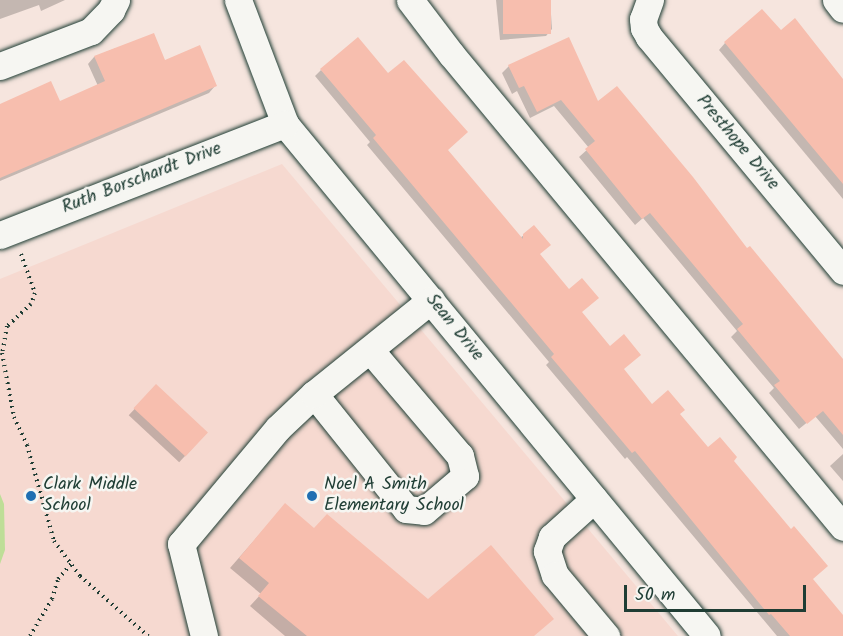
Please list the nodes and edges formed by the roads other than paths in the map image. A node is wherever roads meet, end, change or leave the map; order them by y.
1 (116, 0) edge
2 (238, 0) edge
3 (410, 0) edge
4 (836, 0) edge
5 (648, 5) edge
6 (843, 9) edge
7 (0, 66) edge
8 (285, 124) junction
9 (0, 235) edge
10 (843, 271) edge
11 (431, 300) junction
12 (370, 350) junction
13 (314, 394) junction
14 (594, 499) junction
15 (843, 527) edge
16 (204, 636) edge
17 (606, 636) edge
18 (707, 636) edge

1 - 7 street
2 - 8 street, Sean Drive
3 - 15 street
4 - 6 street
5 - 10 street, Presthope Drive
8 - 9 street, Ruth Borschardt Drive
8 - 11 street, Sean Drive
11 - 12 street
11 - 14 street, Sean Drive
12 - 13 street
12 - 13 street
13 - 16 street
14 - 17 street
14 - 18 street, Sean Drive

